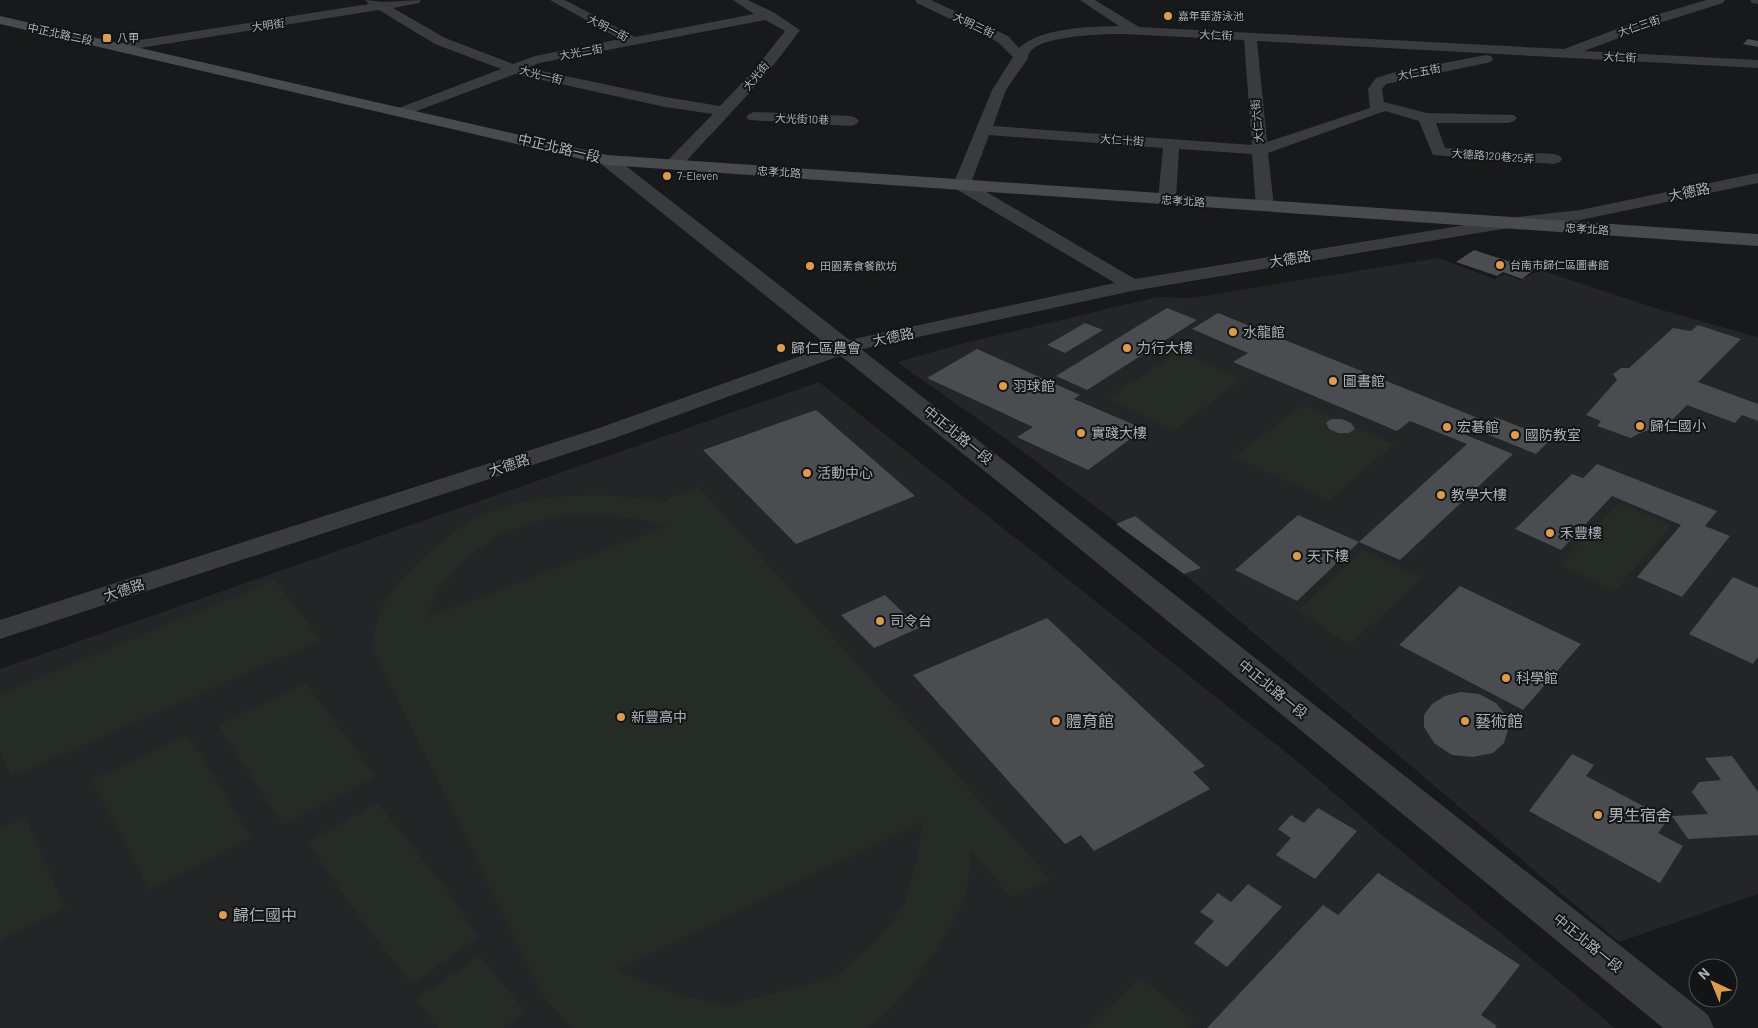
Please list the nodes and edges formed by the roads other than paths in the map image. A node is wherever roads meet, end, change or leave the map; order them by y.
1 (415, 0) edge
2 (556, 0) edge
3 (739, 0) edge
4 (921, 0) edge
5 (1086, 0) edge
6 (1719, 0) edge
7 (377, 3) edge
8 (768, 16) junction
9 (0, 20) edge
10 (1135, 30) junction
11 (1250, 37) junction
12 (635, 42) junction
13 (121, 47) junction
14 (1522, 52) junction
15 (1560, 54) junction
16 (1021, 58) junction
17 (1758, 64) edge
18 (514, 69) junction
19 (1376, 104) junction
20 (725, 111) junction
21 (401, 112) junction
22 (754, 117) dead end
23 (1426, 118) junction
24 (1509, 118) dead end
25 (851, 121) dead end
26 (983, 130) junction
27 (1171, 144) junction
28 (1260, 150) junction
29 (1554, 159) dead end
30 (607, 160) junction
31 (673, 165) junction
32 (1758, 178) edge
33 (962, 185) junction
34 (1167, 200) junction
35 (1265, 206) junction
36 (1508, 223) junction
37 (1758, 240) edge
38 (1132, 285) junction
39 (847, 346) junction
40 (0, 630) edge
41 (1693, 1028) edge

1 - 7 street, 大明街
2 - 12 street, 大明一街
3 - 8 street, 大光街
4 - 16 street, 大明三街
5 - 10 street
6 - 15 street, 大仁三街
7 - 13 street, 大明街
7 - 18 street, 大光一街
8 - 12 street, 大光二街
8 - 20 street, 大光街
9 - 13 main road, 中正北路二段
10 - 11 street, 大仁街
10 - 16 street, 大仁街
11 - 14 street, 大仁街
11 - 28 street, 大仁六街
12 - 18 street, 大光二街
13 - 21 main road, 中正北路一段
14 - 15 street, 大仁街
14 - 19 street, 大仁五街
15 - 17 street, 大仁街
16 - 26 street, 大仁街
18 - 20 street, 大光一街
18 - 21 street, 大光二街
19 - 23 street
19 - 28 street
20 - 31 street, 大光街
21 - 30 main road, 中正北路一段
22 - 25 street, 大光街10巷
23 - 24 street
23 - 29 street, 大德路120巷25弄
26 - 27 street, 大仁十街
26 - 33 street, 大仁街
27 - 28 street, 大仁十街
27 - 34 street
28 - 35 street, 大仁六街
30 - 31 main road, 忠孝北路
30 - 39 street, 中正北路一段
31 - 33 main road, 忠孝北路
32 - 36 street, 大德路
33 - 34 main road, 忠孝北路
33 - 38 street
34 - 35 main road, 忠孝北路
35 - 36 main road, 忠孝北路
36 - 37 main road, 忠孝北路
36 - 38 street, 大德路
38 - 39 street, 大德路
39 - 40 street, 大德路
39 - 41 street, 中正北路一段

